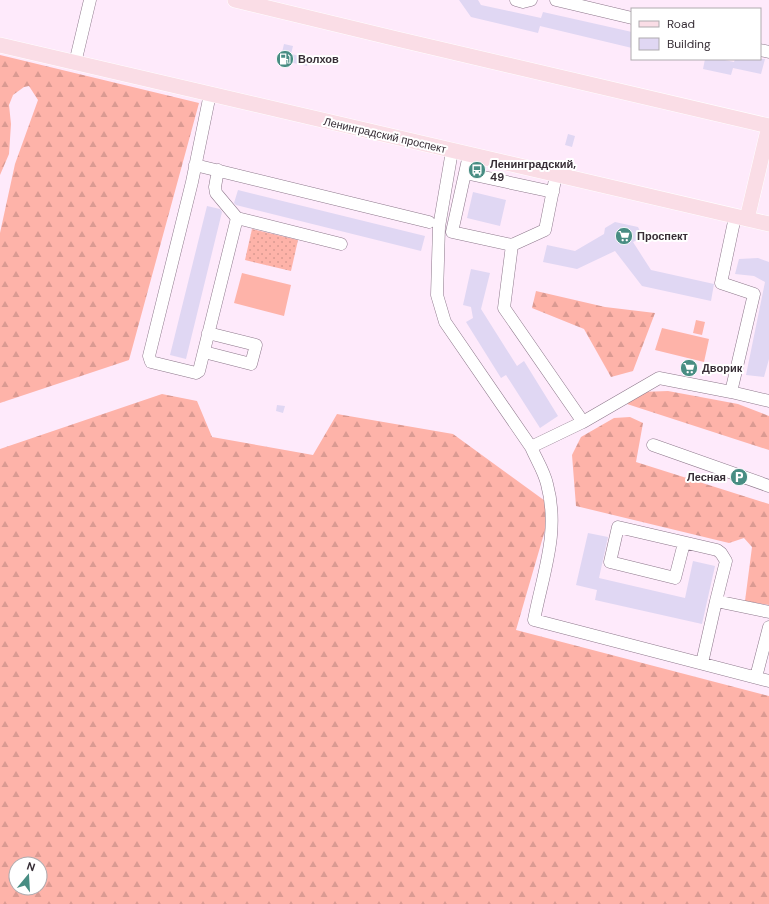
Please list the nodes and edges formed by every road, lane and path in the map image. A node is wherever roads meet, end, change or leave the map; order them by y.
1 (90, 0) edge
2 (235, 0) edge
3 (516, 0) edge
4 (531, 0) edge
5 (556, 0) edge
6 (631, 18) edge
7 (0, 45) edge
8 (76, 63) junction
9 (210, 94) junction
10 (769, 126) edge
11 (452, 150) junction
12 (469, 155) junction
13 (195, 165) junction
14 (218, 170) junction
15 (465, 173) junction
16 (556, 175) junction
17 (553, 192) junction
18 (237, 218) junction
19 (741, 218) junction
20 (429, 222) dead end
21 (769, 224) edge
22 (341, 244) dead end
23 (512, 245) junction
24 (208, 333) junction
25 (204, 352) junction
26 (731, 392) junction
27 (769, 401) edge
28 (583, 422) junction
29 (653, 445) dead end
30 (531, 447) junction
31 (769, 486) edge
32 (684, 543) junction
33 (716, 601) junction
34 (769, 612) edge
35 (769, 627) edge
36 (702, 663) junction
37 (761, 671) edge
38 (769, 681) edge

1 - 8 street
2 - 10 main road
3 - 4 street
5 - 6 street
7 - 8 main road, Ленинградский проспект
8 - 9 main road, Ленинградский проспект
9 - 11 main road, Ленинградский проспект
9 - 13 street
10 - 19 main road
11 - 12 main road, Ленинградский проспект
11 - 30 street
12 - 15 street
12 - 16 main road, Ленинградский проспект
13 - 14 street
13 - 25 street
14 - 18 street
14 - 20 street
15 - 17 street
15 - 23 street
16 - 17 street
16 - 19 main road, Ленинградский проспект
17 - 23 street
18 - 22 street
18 - 24 street
19 - 21 main road, Ленинградский проспект
19 - 26 street
23 - 28 street
24 - 25 street
24 - 25 street
26 - 27 street
26 - 28 street
28 - 30 street
29 - 31 street
30 - 36 street
32 - 32 street
32 - 33 street
33 - 34 street
33 - 36 street
35 - 37 street
36 - 37 street
37 - 38 street

